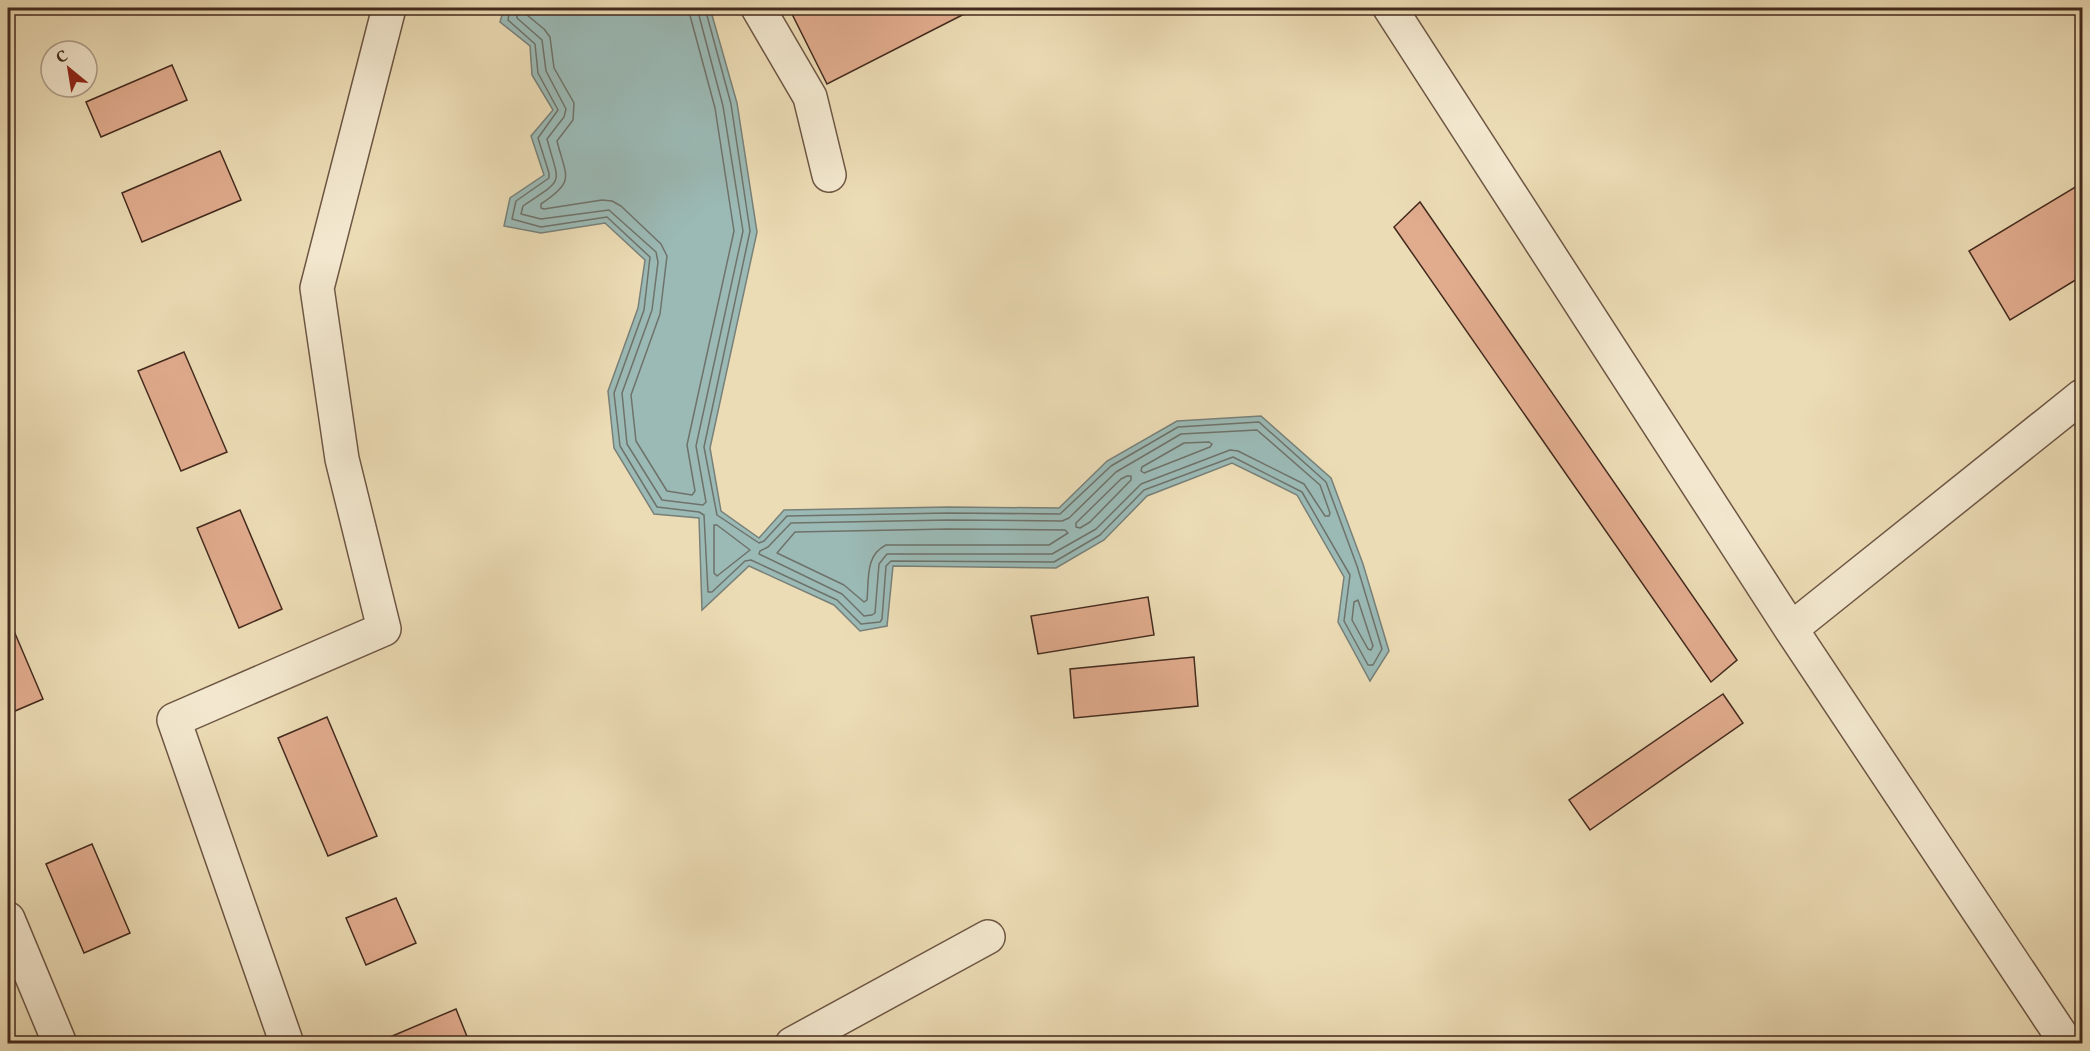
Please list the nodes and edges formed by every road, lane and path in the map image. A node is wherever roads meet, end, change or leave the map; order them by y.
1 (389, 8) edge
2 (758, 8) edge
3 (1390, 8) edge
4 (829, 175) dead end
5 (2082, 396) edge
6 (1791, 629) junction
7 (8, 919) edge
8 (988, 937) dead end
9 (60, 1044) edge
10 (287, 1044) edge
11 (792, 1044) edge
12 (2067, 1044) edge

1 - 10 street
2 - 4 street
3 - 6 street
5 - 6 street
6 - 12 street
7 - 9 street
8 - 11 street

